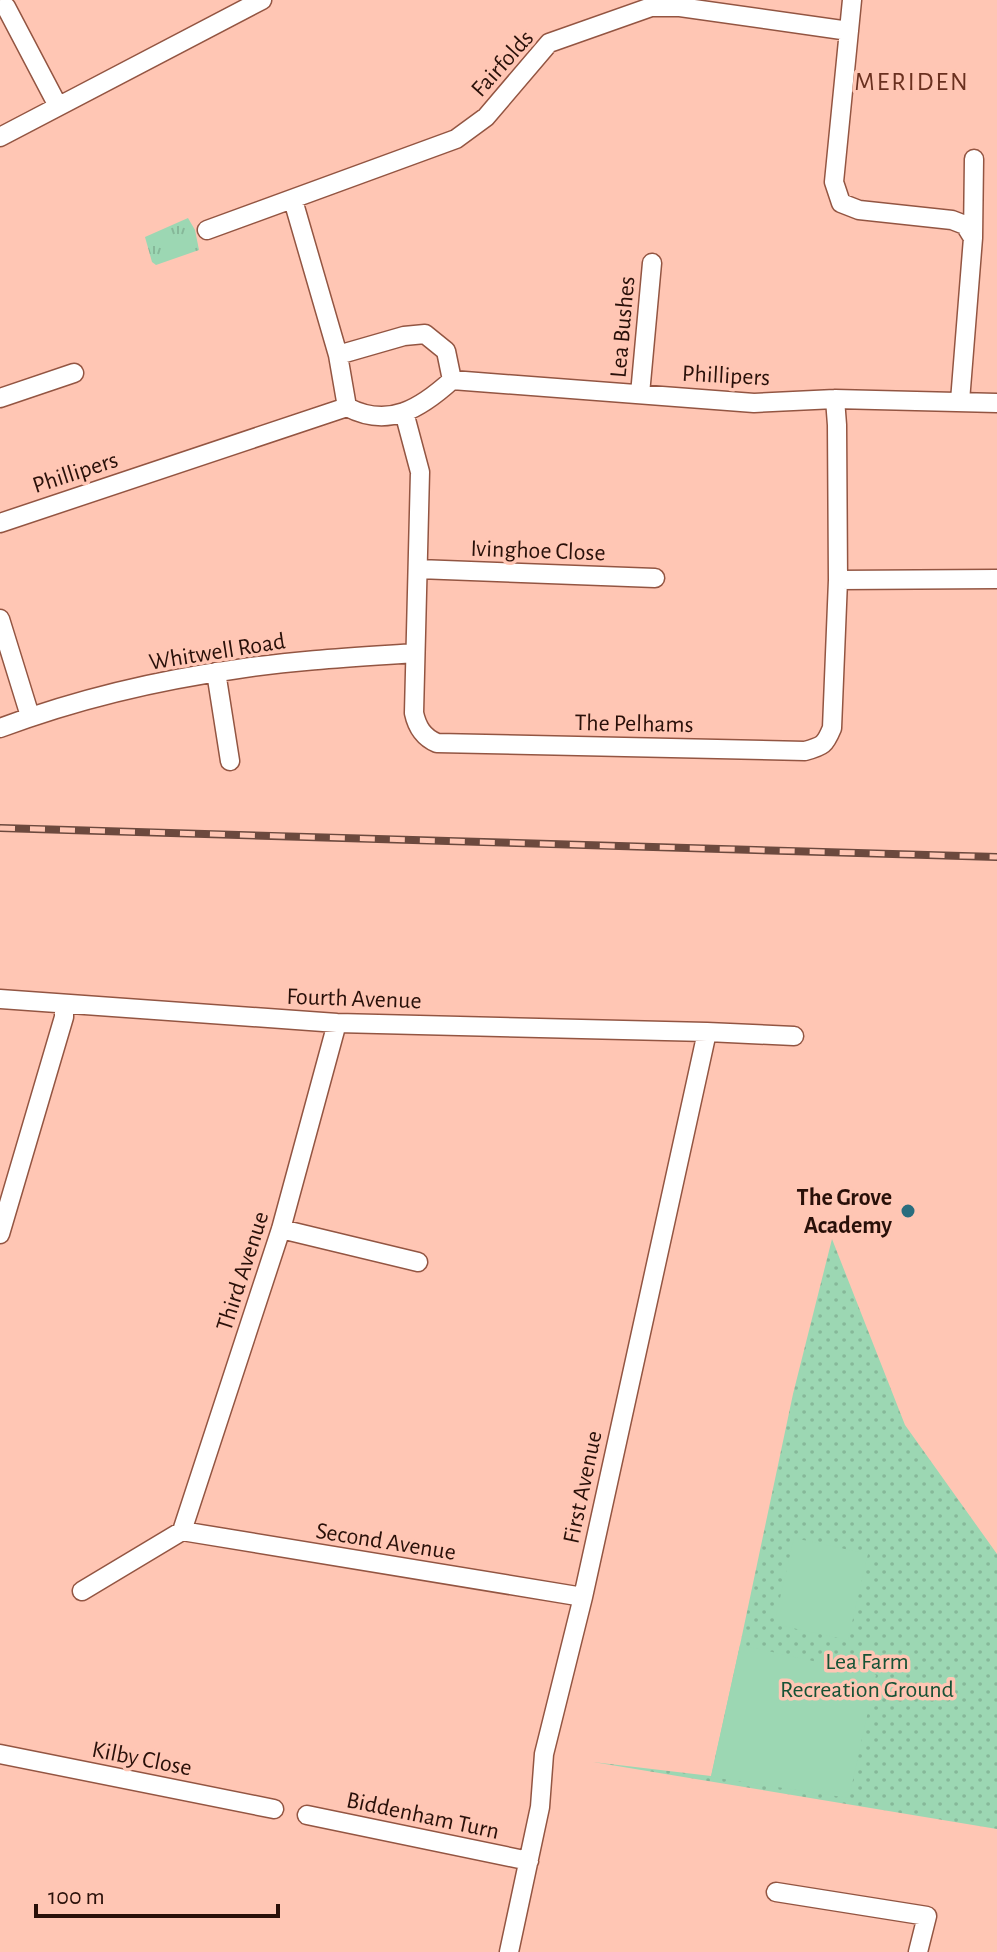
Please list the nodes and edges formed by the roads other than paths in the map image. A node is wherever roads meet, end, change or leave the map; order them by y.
1 (262, 0) edge
2 (852, 0) edge
3 (6, 7) dead end
4 (226, 8) edge
5 (849, 31) junction
6 (58, 106) junction
7 (0, 137) edge
8 (974, 159) dead end
9 (293, 200) junction
10 (207, 230) dead end
11 (973, 238) junction
12 (652, 263) dead end
13 (338, 355) junction
14 (74, 373) dead end
15 (452, 380) junction
16 (640, 394) junction
17 (0, 398) edge
18 (835, 399) junction
19 (960, 401) junction
20 (997, 403) edge
21 (347, 407) junction
22 (404, 412) junction
23 (0, 523) edge
24 (418, 569) junction
25 (655, 578) dead end
26 (997, 579) edge
27 (838, 580) junction
28 (0, 619) edge
29 (415, 653) junction
30 (216, 672) junction
31 (30, 716) junction
32 (0, 728) edge
33 (230, 761) dead end
34 (0, 999) edge
35 (64, 1004) junction
36 (337, 1023) junction
37 (707, 1032) junction
38 (794, 1036) dead end
39 (5, 1200) edge
40 (281, 1229) junction
41 (0, 1234) edge
42 (418, 1262) dead end
43 (182, 1531) junction
44 (82, 1591) dead end
45 (583, 1597) junction
46 (0, 1754) edge
47 (274, 1809) dead end
48 (307, 1815) dead end
49 (529, 1861) junction
50 (776, 1892) dead end
51 (509, 1952) edge
52 (918, 1952) edge

1 - 4 street
2 - 5 street
3 - 6 street
4 - 6 street
5 - 9 street, Fairfolds
5 - 11 street
6 - 7 street
8 - 11 street
9 - 10 street, Fairfolds
9 - 13 street
11 - 19 street
12 - 16 street, Lea Bushes
13 - 15 street
13 - 21 street
14 - 17 street
15 - 16 street, Phillipers
15 - 22 street
16 - 18 street, Phillipers
18 - 19 street, Phillipers
18 - 27 street, The Pelhams
19 - 20 street, Phillipers
21 - 22 street
21 - 23 street, Phillipers
22 - 24 street, The Pelhams
24 - 25 street, Ivinghoe Close
24 - 29 street, The Pelhams
26 - 27 street
27 - 29 street, The Pelhams
28 - 31 street
29 - 30 street, Whitwell Road
30 - 31 street, Whitwell Road
30 - 33 street
31 - 32 street, Whitwell Road
34 - 35 street, Fourth Avenue
35 - 36 street, Fourth Avenue
35 - 39 street
36 - 37 street, Fourth Avenue
36 - 40 street, Third Avenue
37 - 38 street, Fourth Avenue
37 - 45 street, First Avenue
39 - 41 street
40 - 42 street
40 - 43 street, Third Avenue
43 - 44 street
43 - 45 street, Second Avenue
45 - 49 street, First Avenue
46 - 47 street, Kilby Close
48 - 49 street, Biddenham Turn
49 - 51 street, First Avenue
50 - 52 street

